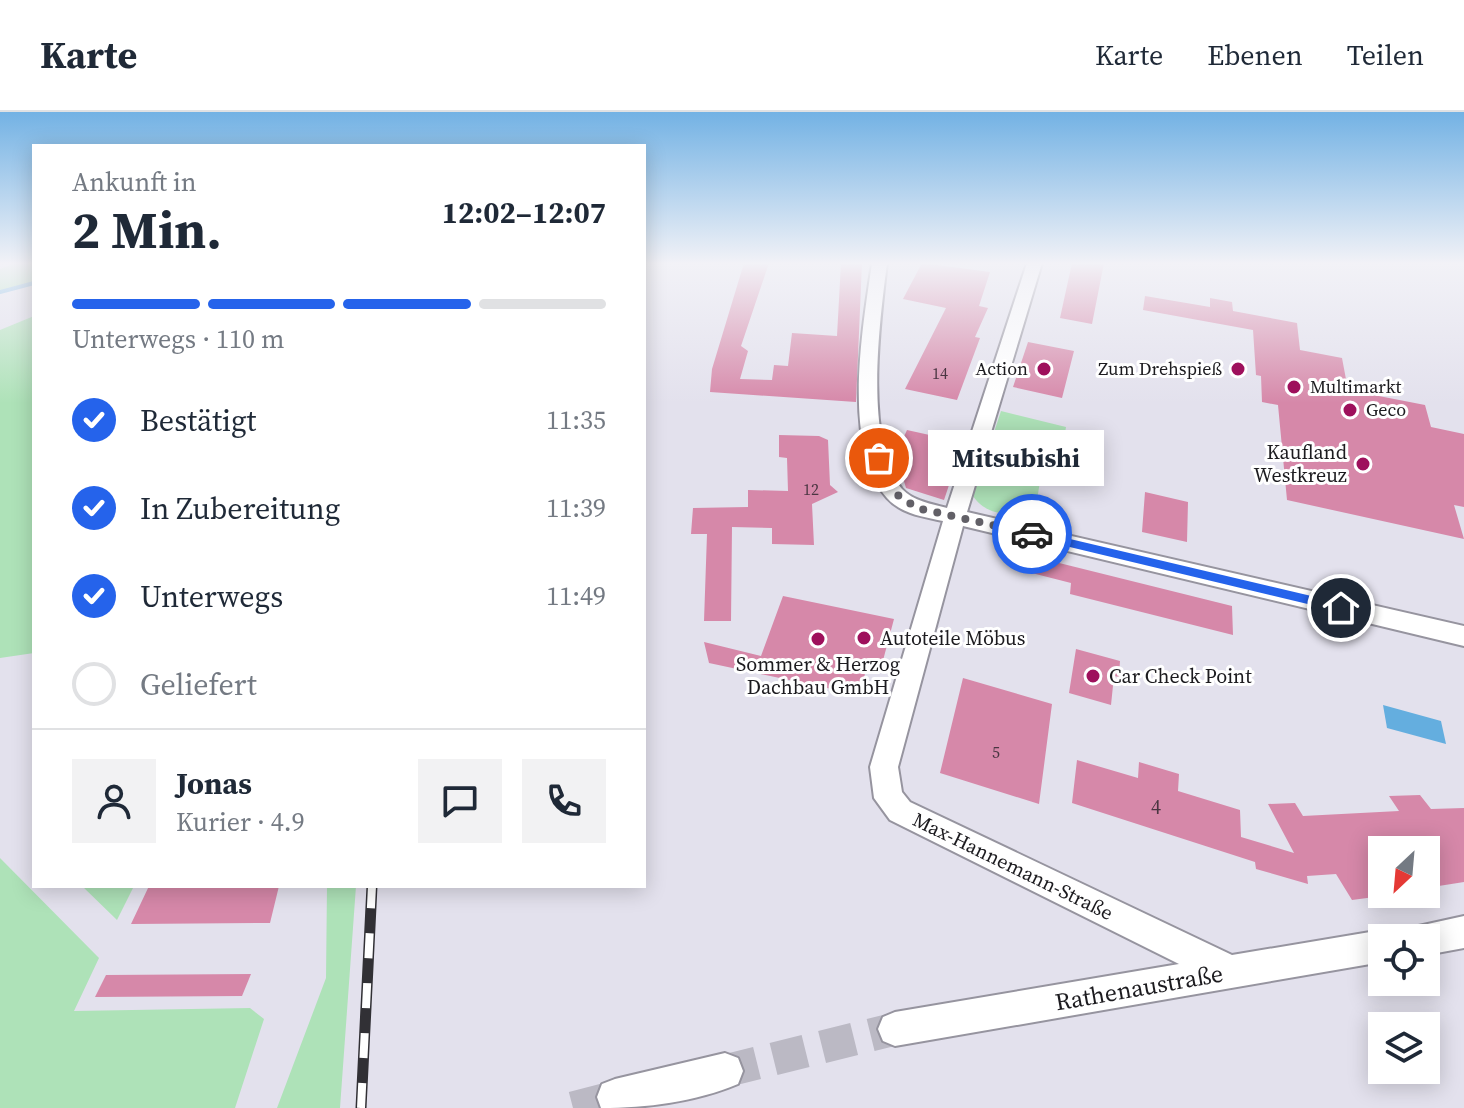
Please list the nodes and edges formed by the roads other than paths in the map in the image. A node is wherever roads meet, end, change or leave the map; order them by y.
1 (874, 309) edge
2 (1020, 309) edge
3 (955, 517) junction
4 (1464, 636) edge
5 (1464, 932) edge
6 (1440, 936) edge
7 (1368, 948) edge
8 (1232, 972) junction
9 (895, 1029) tunnel mouth
10 (725, 1071) tunnel mouth
11 (615, 1097) tunnel mouth

1 - 3 street
2 - 3 street, Max-Hannemann-Straße
3 - 4 street
3 - 8 street, Max-Hannemann-Straße
5 - 6 street
7 - 8 street, Rathenaustraße
8 - 9 street, Rathenaustraße
10 - 11 street

